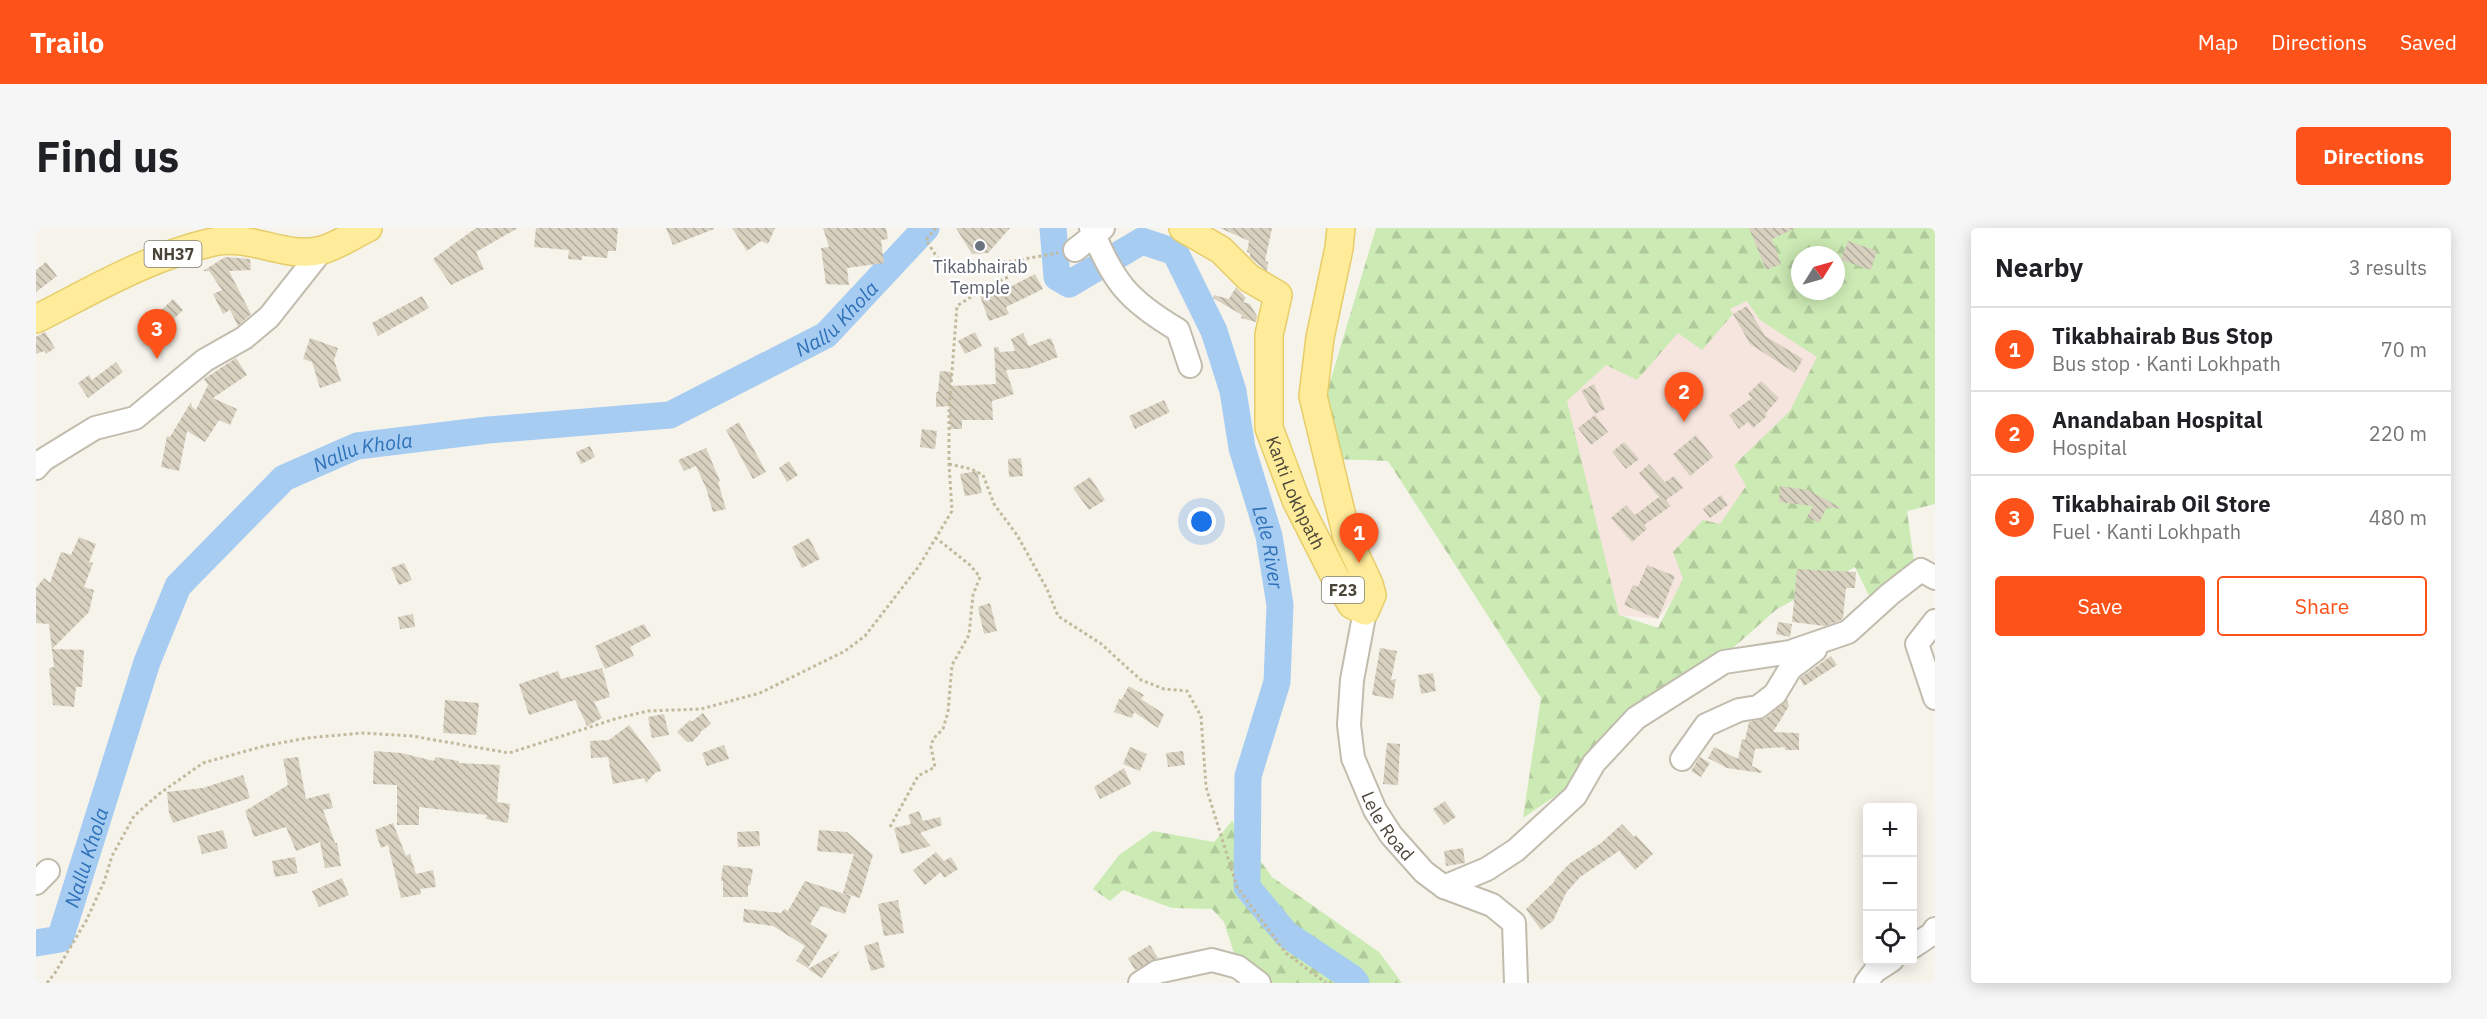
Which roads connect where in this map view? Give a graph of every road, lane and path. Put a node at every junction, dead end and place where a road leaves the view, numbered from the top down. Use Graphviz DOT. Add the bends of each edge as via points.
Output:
graph roads {
  1 [pos="368,228"];
  2 [pos="936,228"];
  3 [pos="1091,228"];
  4 [pos="1103,228"];
  5 [pos="1183,228"];
  6 [pos="1341,228"];
  7 [pos="322,250"];
  8 [pos="1075,250"];
  9 [pos="1013,261"];
  10 [pos="36,319"];
  11 [pos="1190,366"];
  12 [pos="949,464"];
  13 [pos="36,468"];
  14 [pos="936,538"];
  15 [pos="1935,578"];
  16 [pos="1365,611"];
  17 [pos="1935,621"];
  18 [pos="1830,638"];
  19 [pos="1935,698"];
  20 [pos="1682,759"];
  21 [pos="890,826"];
  22 [pos="1444,886"];
  23 [pos="1935,929"];
  24 [pos="1917,944"];
  25 [pos="1884,965"];
  26 [pos="47,983"];
  27 [pos="1140,983"];
  28 [pos="1259,983"];
  29 [pos="1326,983"];
  30 [pos="1516,983"];
  31 [pos="1866,983"];
  1 -- 7 [label="main road, NH37"];
  2 -- 9 [label="path" via="926,240 944,268"];
  3 -- 11 [label="street" via="1112,274 1130,297 1178,330"];
  4 -- 8 [label="street"];
  5 -- 16 [label="main road, Kanti Lokhpath / F23" via="1221,250 1249,278 1278,295 1269,335 1269,428 1296,500 1334,575 1352,605"];
  6 -- 16 [label="main road, Kanti Lokhpath / F23" via="1313,396 1347,537 1372,595"];
  7 -- 10 [label="main road, NH37" via="290,250 241,240 215,241 137,269"];
  7 -- 13 [label="street" via="269,317 243,338 205,360 135,418 95,428"];
  8 -- 9 [label="path"];
  9 -- 12 [label="path" via="1008,277 957,306"];
  12 -- 14 [label="path" via="952,511"];
  12 -- 29 [label="path" via="983,475 994,504 1017,535 1058,616 1100,643 1141,680 1164,689 1187,691 1201,716 1206,787 1237,887 1286,952"];
  14 -- 21 [label="path" via="980,577 973,595 969,635 952,665 948,712 931,747 935,767 918,776"];
  14 -- 26 [label="path" via="865,636 845,651 760,693 701,709 648,711 509,753 412,736 362,733 264,746 203,763 134,816 112,856 86,921"];
  15 -- 18 [label="street" via="1922,570 1848,632"];
  16 -- 22 [label="street, Lele Road" via="1352,680 1349,725 1353,758 1375,810 1391,835 1424,872"];
  17 -- 19 [label="street" via="1917,644"];
  18 -- 20 [label="street" via="1790,669 1775,694 1758,707 1739,710 1706,725"];
  18 -- 22 [label="street" via="1791,652 1724,662 1636,718 1594,764 1575,796 1516,850 1488,868"];
  22 -- 30 [label="street, Lele Road" via="1492,905 1514,924"];
  23 -- 24 [label="street"];
  25 -- 31 [label="street"];
  27 -- 28 [label="street" via="1157,972 1212,960 1238,967"];
}
